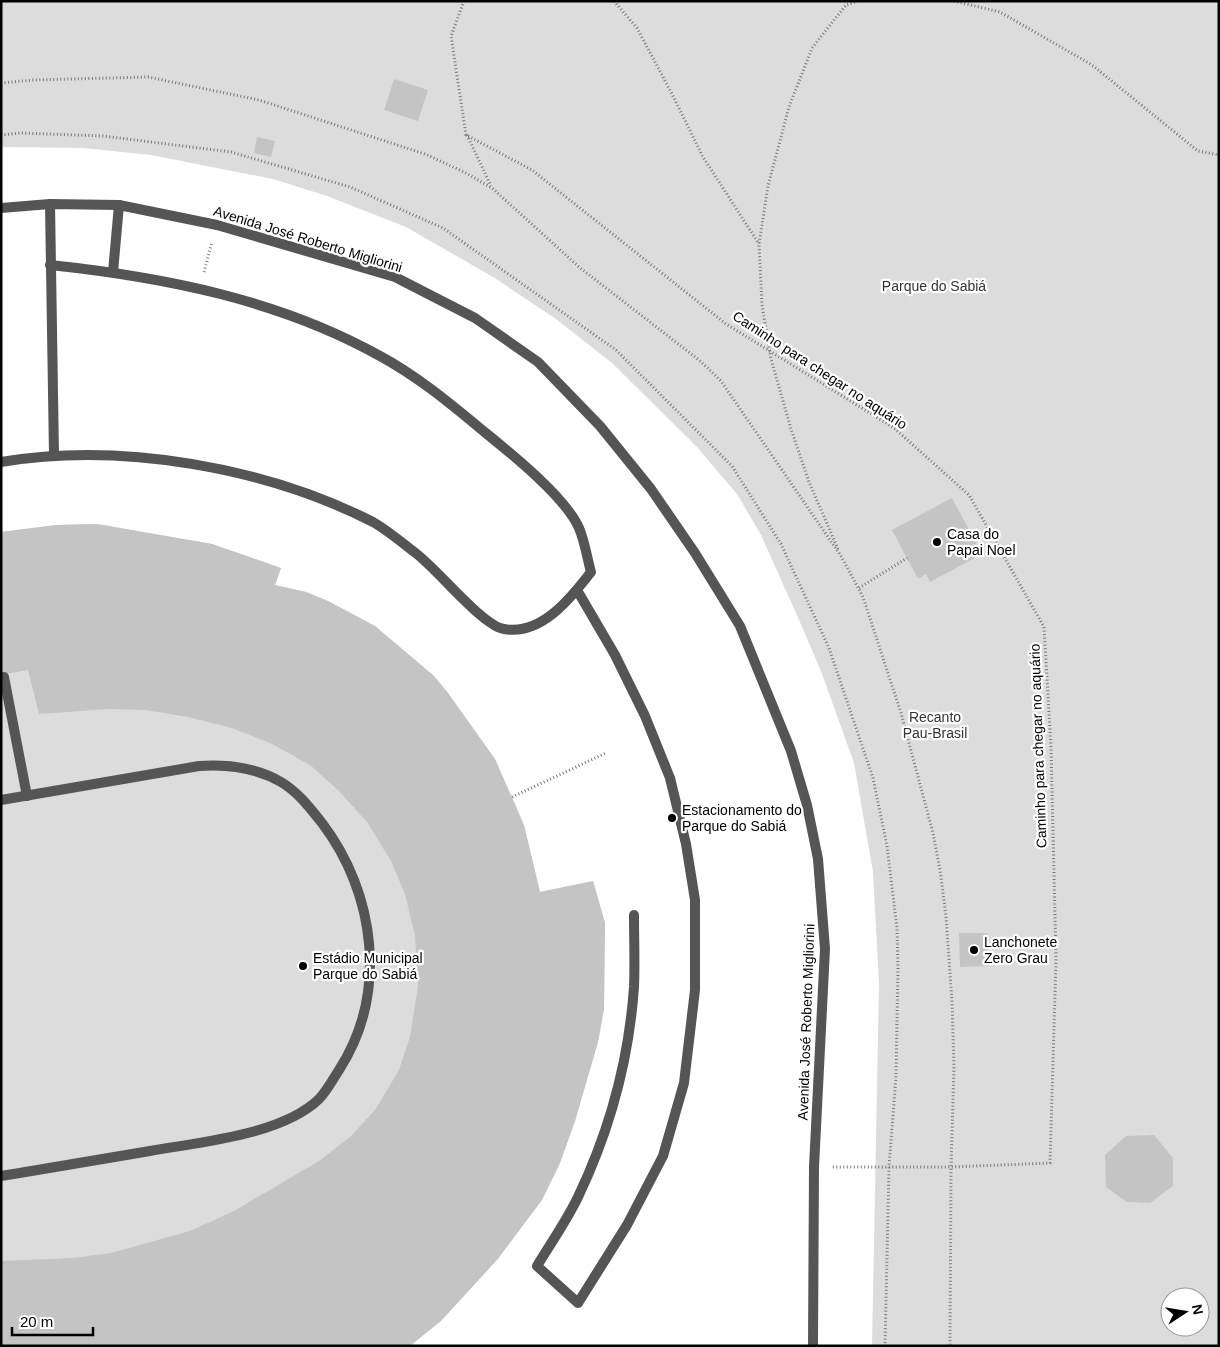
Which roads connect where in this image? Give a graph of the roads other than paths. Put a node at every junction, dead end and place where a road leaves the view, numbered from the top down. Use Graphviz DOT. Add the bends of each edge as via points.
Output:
graph roads {
  1 [pos="50,204"];
  2 [pos="119,205"];
  3 [pos="1,208"];
  4 [pos="50,265"];
  5 [pos="113,272"];
  6 [pos="54,455"];
  7 [pos="1,462"];
  8 [pos="578,590"];
  9 [pos="4,676"];
  10 [pos="27,796"];
  11 [pos="1,800"];
  12 [pos="634,915"];
  13 [pos="1,1176"];
  14 [pos="813,1346"];
  1 -- 2 [label="street, Avenida José Roberto Migliorini"];
  1 -- 3 [label="street, Avenida José Roberto Migliorini"];
  1 -- 4 [label="street"];
  2 -- 5 [label="street"];
  2 -- 14 [label="street, Avenida José Roberto Migliorini" via="217,225 395,277 483,324 538,362 600,426 651,489 740,626 791,750 808,805 818,859 825,949 814,1167"];
  4 -- 5 [label="street"];
  4 -- 6 [label="street"];
  5 -- 8 [label="street" via="243,300 319,326 381,356 442,396 559,498 579,528 591,572"];
  6 -- 7 [label="street"];
  6 -- 8 [label="street" via="153,459 216,468 324,500 374,523 425,560 481,616 502,629 514,630 537,624"];
  8 -- 12 [label="street" via="645,716 670,778 695,900 695,990 684,1083 663,1156 627,1225 578,1303 537,1266 578,1198 611,1111 627,1044 634,987"];
  9 -- 10 [label="street"];
  10 -- 11 [label="street"];
  10 -- 13 [label="street" via="199,766 228,765 267,775 283,783 307,804 332,837 353,874 368,927 371,962 367,1001 347,1058 319,1099 299,1112 272,1126 228,1137"];
}
